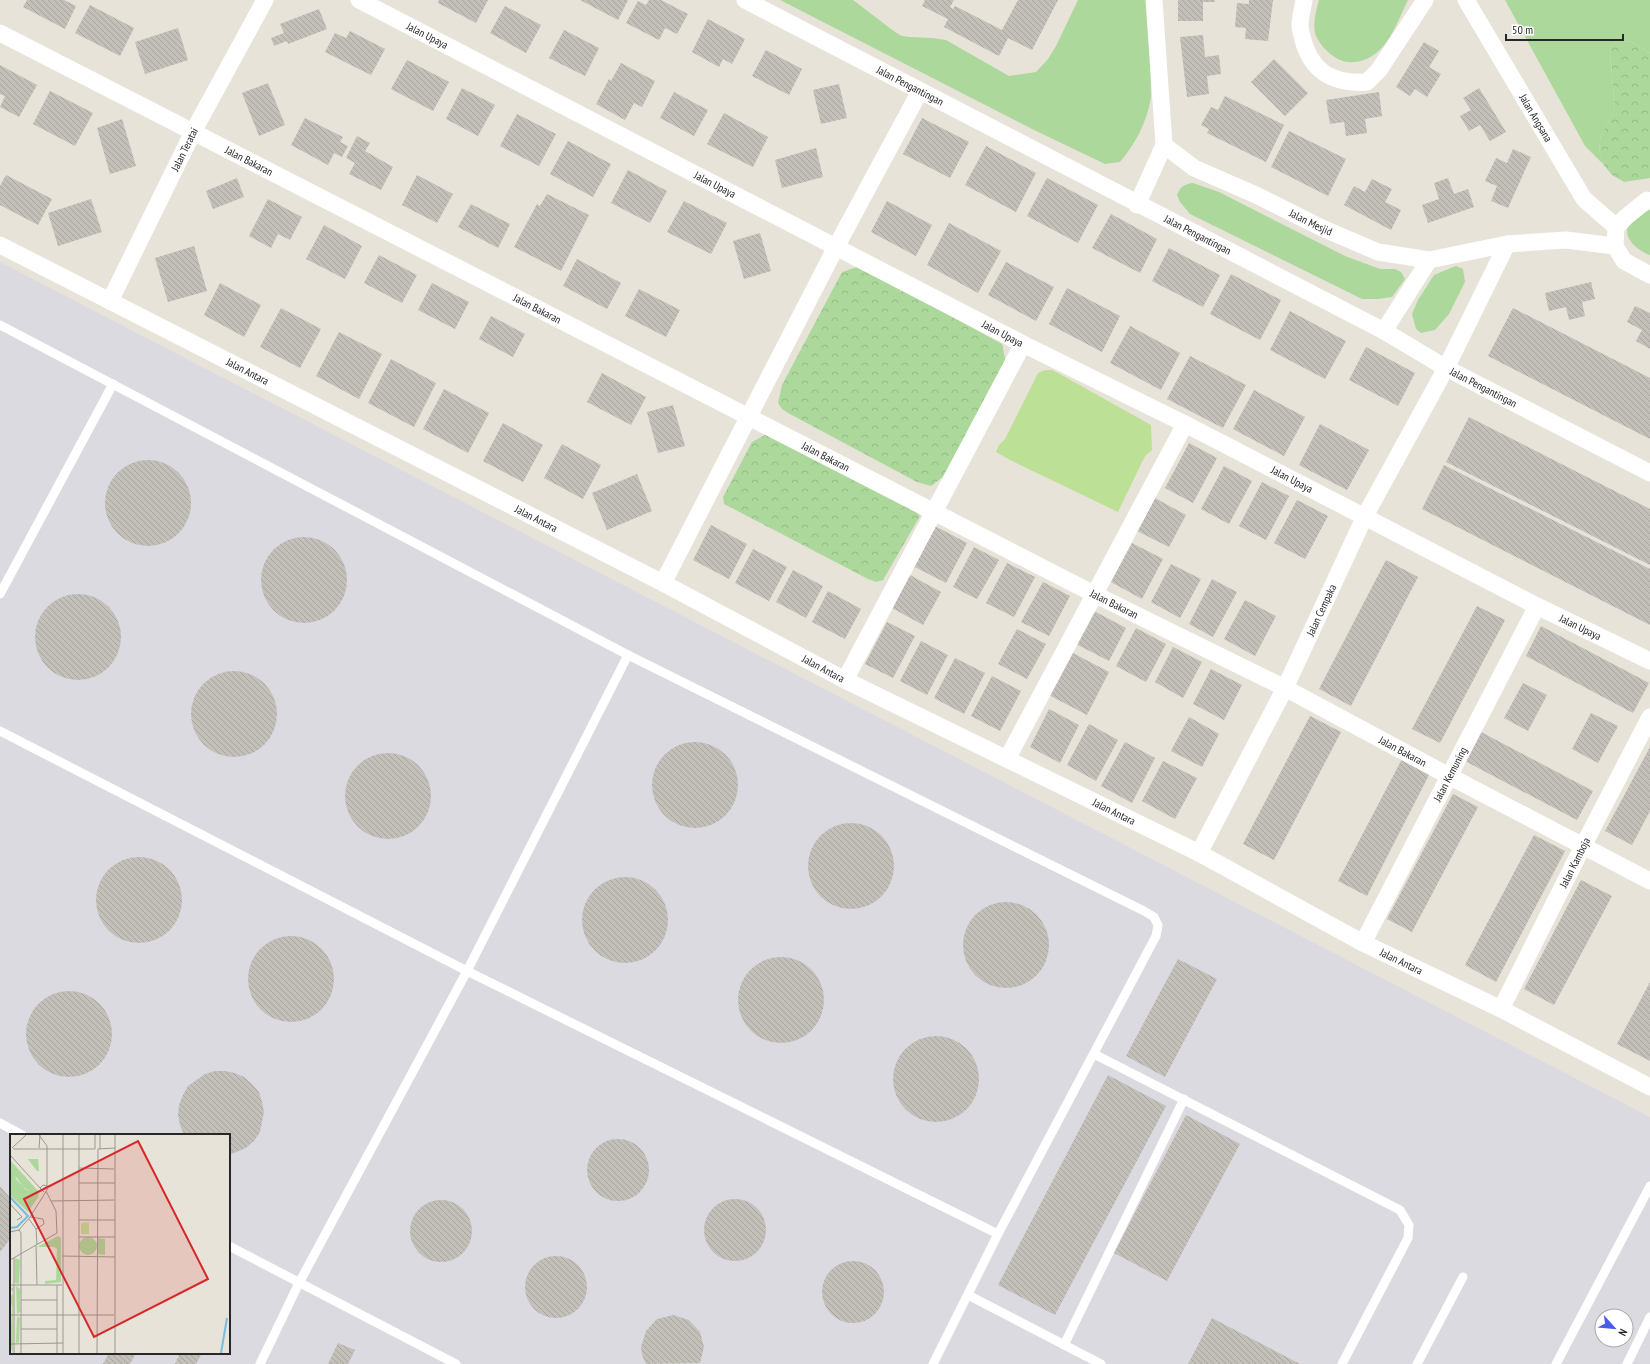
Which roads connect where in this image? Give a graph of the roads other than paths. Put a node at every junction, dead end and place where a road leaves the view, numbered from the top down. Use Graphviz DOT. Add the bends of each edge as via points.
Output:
graph roads {
  1 [pos="265,0"];
  2 [pos="359,0"];
  3 [pos="744,0"];
  4 [pos="1154,0"];
  5 [pos="1304,0"];
  6 [pos="1425,0"];
  7 [pos="1466,0"];
  8 [pos="0,33"];
  9 [pos="920,91"];
  10 [pos="193,132"];
  11 [pos="1164,145"];
  12 [pos="1650,201"];
  13 [pos="1137,205"];
  14 [pos="1616,227"];
  15 [pos="1507,244"];
  16 [pos="0,245"];
  17 [pos="1615,246"];
  18 [pos="836,247"];
  19 [pos="1429,260"];
  20 [pos="1650,275"];
  21 [pos="110,301"];
  22 [pos="0,325"];
  23 [pos="1384,331"];
  24 [pos="1023,344"];
  25 [pos="1446,368"];
  26 [pos="113,384"];
  27 [pos="748,416"];
  28 [pos="1185,424"];
  29 [pos="1650,473"];
  30 [pos="934,511"];
  31 [pos="1364,516"];
  32 [pos="663,583"];
  33 [pos="0,594"];
  34 [pos="1094,594"];
  35 [pos="1537,606"];
  36 [pos="628,655"];
  37 [pos="1650,661"];
  38 [pos="845,680"];
  39 [pos="1285,688"];
  40 [pos="1650,717"];
  41 [pos="0,731"];
  42 [pos="1007,759"];
  43 [pos="1449,776"];
  44 [pos="1583,846"];
  45 [pos="1199,853"];
  46 [pos="1650,881"];
  47 [pos="1363,943"];
  48 [pos="467,971"];
  49 [pos="1500,1009"];
  50 [pos="1094,1054"];
  51 [pos="1650,1087"];
  52 [pos="1184,1099"];
  53 [pos="0,1123"];
  54 [pos="20,1134"];
  55 [pos="1650,1186"];
  56 [pos="998,1234"];
  57 [pos="230,1247"];
  58 [pos="1463,1277"];
  59 [pos="299,1283"];
  60 [pos="968,1296"];
  61 [pos="1650,1317"];
  62 [pos="1064,1345"];
  63 [pos="260,1364"];
  64 [pos="456,1364"];
  65 [pos="933,1364"];
  66 [pos="1101,1364"];
  67 [pos="1342,1364"];
  68 [pos="1417,1364"];
  69 [pos="1556,1364"];
  70 [pos="1627,1364"];
  1 -- 10 [label="street, Jalan Teratai"];
  2 -- 18 [label="street, Jalan Upaya"];
  3 -- 9 [label="street, Jalan Pengantingan"];
  4 -- 11 [label="street"];
  5 -- 6 [label="street" via="1300,26 1306,49 1315,66 1330,78 1350,83 1367,82 1379,70"];
  7 -- 14 [label="street, Jalan Angsana" via="1584,199"];
  8 -- 10 [label="street, Jalan Bakaran"];
  9 -- 13 [label="street, Jalan Pengantingan"];
  9 -- 18 [label="street"];
  10 -- 21 [label="street, Jalan Teratai"];
  10 -- 27 [label="street, Jalan Bakaran"];
  11 -- 13 [label="street"];
  11 -- 19 [label="street, Jalan Mesjid" via="1194,168 1322,228 1378,252"];
  12 -- 14 [label="street" via="1647,200"];
  13 -- 23 [label="street, Jalan Pengantingan"];
  14 -- 17 [label="street"];
  15 -- 17 [label="street, Jalan Mesjid" via="1566,240"];
  15 -- 19 [label="street, Jalan Mesjid"];
  15 -- 25 [label="street, Jalan Cempaka"];
  16 -- 21 [label="street, Jalan Antara"];
  17 -- 20 [label="street" via="1624,261"];
  18 -- 24 [label="street, Jalan Upaya"];
  18 -- 27 [label="street"];
  19 -- 23 [label="street"];
  21 -- 32 [label="street, Jalan Antara"];
  22 -- 26 [label="lane"];
  23 -- 25 [label="street, Jalan Pengantingan"];
  24 -- 28 [label="street, Jalan Upaya"];
  24 -- 30 [label="street"];
  25 -- 29 [label="street, Jalan Pengantingan"];
  25 -- 31 [label="street, Jalan Cempaka"];
  26 -- 33 [label="lane"];
  26 -- 36 [label="lane"];
  27 -- 30 [label="street, Jalan Bakaran"];
  27 -- 32 [label="street"];
  28 -- 31 [label="street, Jalan Upaya"];
  28 -- 34 [label="street"];
  30 -- 34 [label="street, Jalan Bakaran"];
  30 -- 38 [label="street"];
  31 -- 35 [label="street, Jalan Upaya"];
  31 -- 39 [label="street, Jalan Cempaka"];
  32 -- 38 [label="street, Jalan Antara"];
  34 -- 39 [label="street, Jalan Bakaran"];
  34 -- 42 [label="street"];
  35 -- 37 [label="street, Jalan Upaya"];
  35 -- 43 [label="street, Jalan Kemuning"];
  36 -- 48 [label="lane"];
  36 -- 50 [label="lane" via="1154,917 1158,925 1156,936"];
  38 -- 42 [label="street, Jalan Antara"];
  39 -- 43 [label="street, Jalan Bakaran"];
  39 -- 45 [label="street, Jalan Cempaka"];
  40 -- 44 [label="street, Jalan Kamboja"];
  41 -- 48 [label="lane"];
  42 -- 45 [label="street, Jalan Antara"];
  43 -- 44 [label="street, Jalan Bakaran"];
  43 -- 47 [label="street, Jalan Kemuning"];
  44 -- 46 [label="street, Jalan Bakaran"];
  44 -- 49 [label="street, Jalan Kamboja"];
  45 -- 47 [label="street, Jalan Antara"];
  47 -- 49 [label="street, Jalan Antara"];
  48 -- 56 [label="lane"];
  48 -- 59 [label="lane"];
  49 -- 51 [label="street, Jalan Antara"];
  50 -- 52 [label="lane"];
  50 -- 56 [label="lane"];
  52 -- 62 [label="lane"];
  52 -- 67 [label="lane" via="1400,1210 1410,1225 1408,1238"];
  53 -- 54 [label="lane"];
  55 -- 69 [label="lane"];
  56 -- 60 [label="lane"];
  57 -- 59 [label="lane"];
  58 -- 68 [label="lane"];
  59 -- 63 [label="lane"];
  59 -- 64 [label="lane"];
  60 -- 62 [label="lane"];
  60 -- 65 [label="lane"];
  61 -- 70 [label="lane"];
  62 -- 66 [label="lane"];
}
